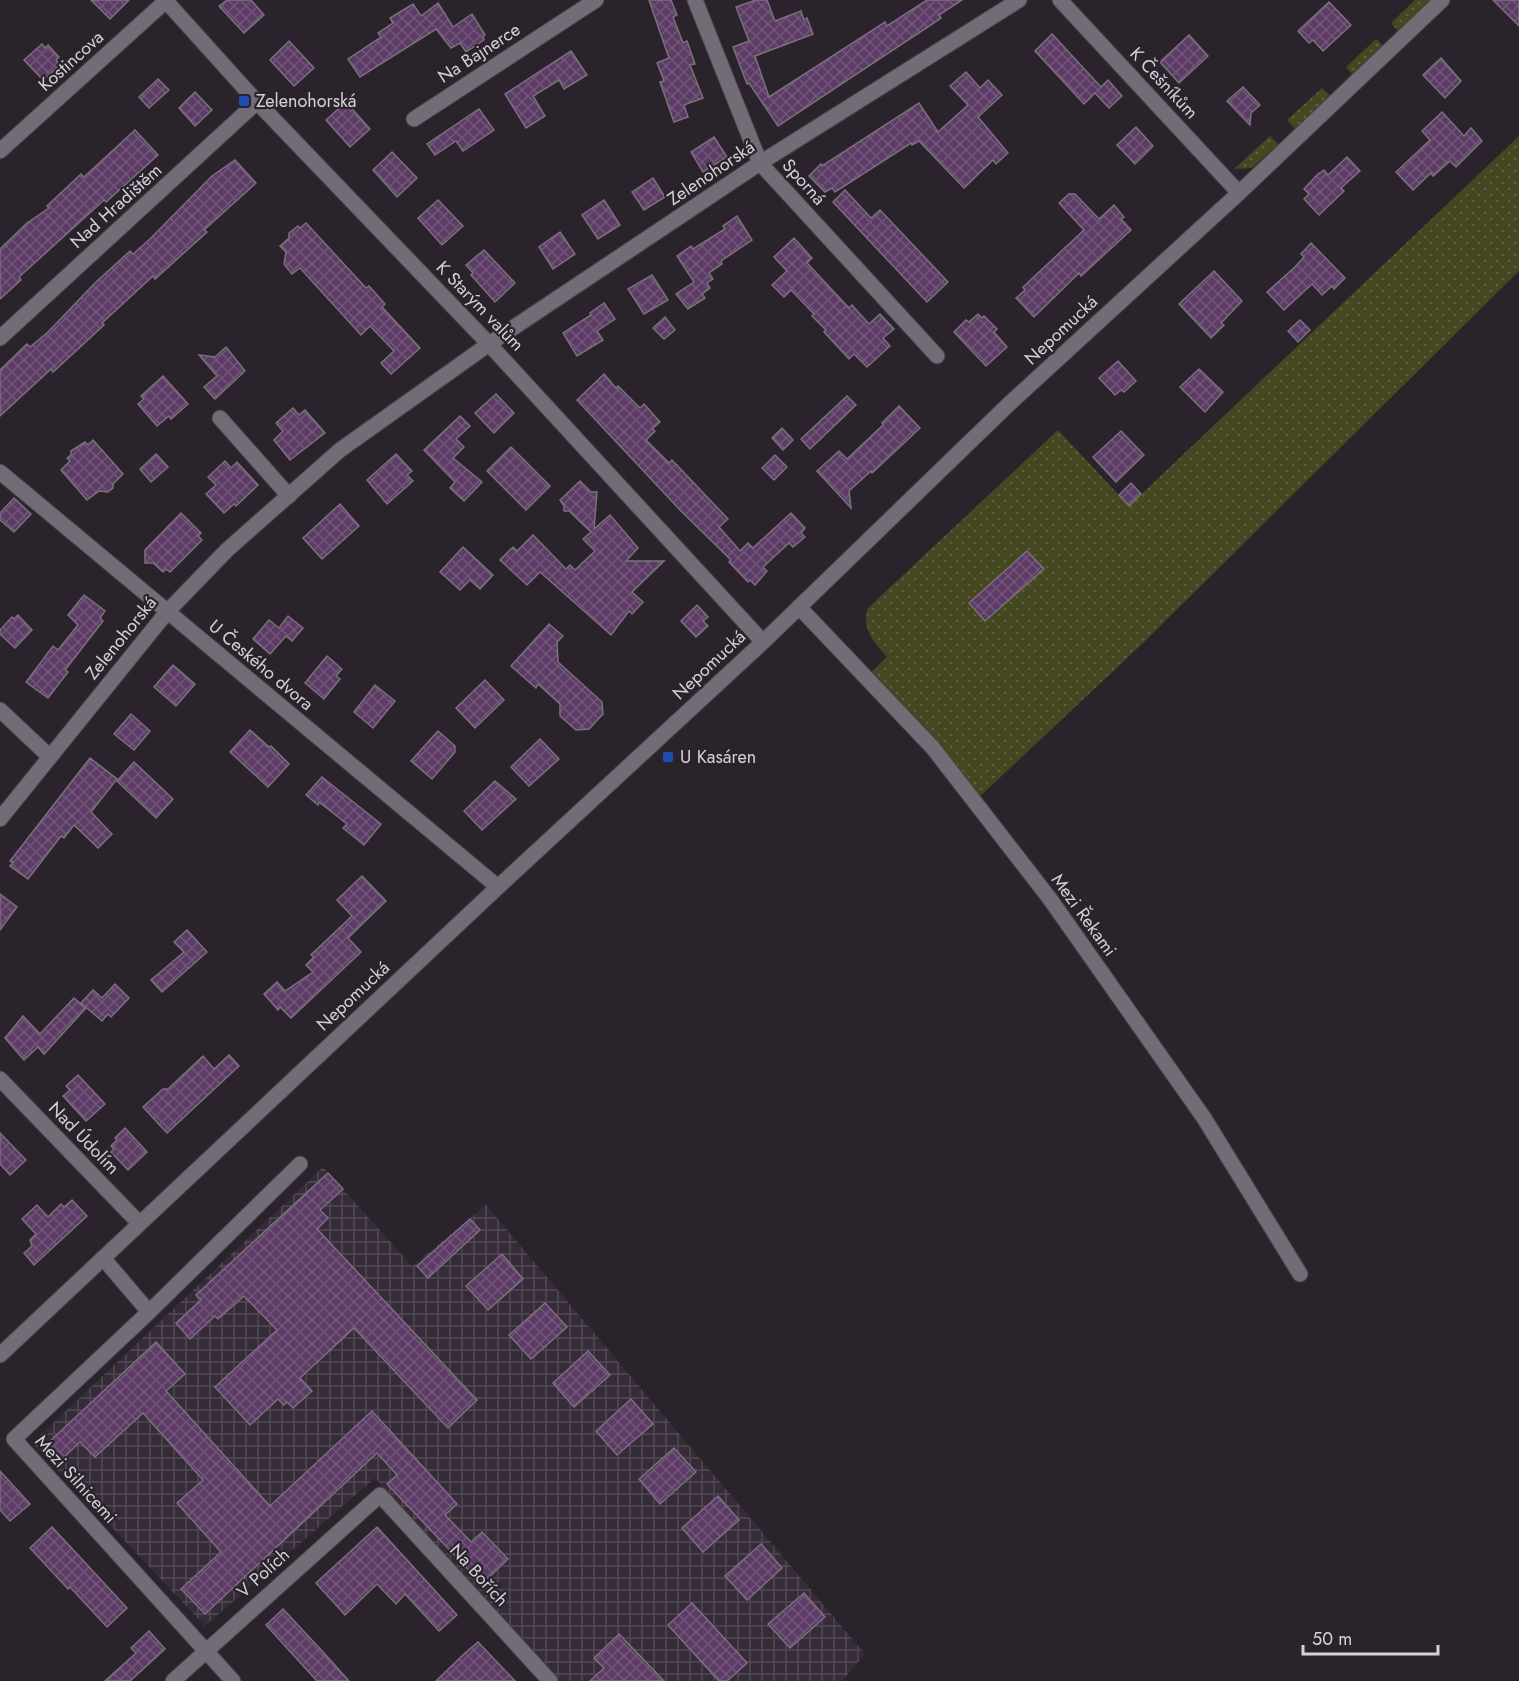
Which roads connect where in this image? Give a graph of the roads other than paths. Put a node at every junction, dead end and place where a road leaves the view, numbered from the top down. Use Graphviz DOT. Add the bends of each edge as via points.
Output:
graph roads {
  1 [pos="166,0"];
  2 [pos="596,0"];
  3 [pos="695,0"];
  4 [pos="1019,0"];
  5 [pos="1060,0"];
  6 [pos="1442,0"];
  7 [pos="257,102"];
  8 [pos="414,119"];
  9 [pos="0,151"];
  10 [pos="760,163"];
  11 [pos="1239,193"];
  12 [pos="0,338"];
  13 [pos="489,344"];
  14 [pos="937,356"];
  15 [pos="220,418"];
  16 [pos="0,472"];
  17 [pos="289,496"];
  18 [pos="799,607"];
  19 [pos="167,612"];
  20 [pos="763,642"];
  21 [pos="0,710"];
  22 [pos="50,757"];
  23 [pos="0,819"];
  24 [pos="498,886"];
  25 [pos="0,1079"];
  26 [pos="300,1164"];
  27 [pos="139,1223"];
  28 [pos="103,1258"];
  29 [pos="1300,1274"];
  30 [pos="149,1312"];
  31 [pos="0,1355"];
  32 [pos="380,1495"];
  33 [pos="205,1650"];
  34 [pos="173,1681"];
  35 [pos="233,1681"];
  36 [pos="550,1681"];
  1 -- 7 [label="street, K Starým valům"];
  1 -- 9 [label="street, Kostincova"];
  2 -- 8 [label="street, Na Bajnerce"];
  3 -- 10 [label="street, Sporná"];
  4 -- 10 [label="street, Zelenohorská"];
  5 -- 11 [label="street, K Češníkům"];
  6 -- 11 [label="street, Nepomucká"];
  7 -- 12 [label="street, Nad Hradištěm"];
  7 -- 13 [label="street, K Starým valům"];
  10 -- 13 [label="street, Zelenohorská"];
  10 -- 14 [label="street, Sporná"];
  11 -- 18 [label="street, Nepomucká" via="1009,404"];
  13 -- 17 [label="street, Zelenohorská" via="340,450"];
  13 -- 20 [label="street, K Starým valům"];
  15 -- 17 [label="street"];
  16 -- 19 [label="street, U Českého dvora"];
  17 -- 19 [label="street, Zelenohorská" via="227,550"];
  18 -- 20 [label="street, Nepomucká"];
  18 -- 29 [label="street, Mezi Řekami" via="933,748 1050,899 1204,1118"];
  19 -- 22 [label="street, Zelenohorská"];
  19 -- 24 [label="street, U Českého dvora"];
  20 -- 24 [label="street, Nepomucká"];
  21 -- 22 [label="street"];
  22 -- 23 [label="street, Zelenohorská"];
  24 -- 27 [label="street, Nepomucká"];
  25 -- 27 [label="street, Nad Údolím"];
  26 -- 30 [label="street"];
  27 -- 28 [label="street, Nepomucká"];
  28 -- 30 [label="street"];
  28 -- 31 [label="street, Nepomucká"];
  30 -- 33 [label="street, Mezi Silnicemi" via="14,1439"];
  32 -- 33 [label="street, V Polích"];
  32 -- 36 [label="street, Na Bořích"];
  33 -- 34 [label="street, V Polích"];
  33 -- 35 [label="street, Mezi Silnicemi"];
}
